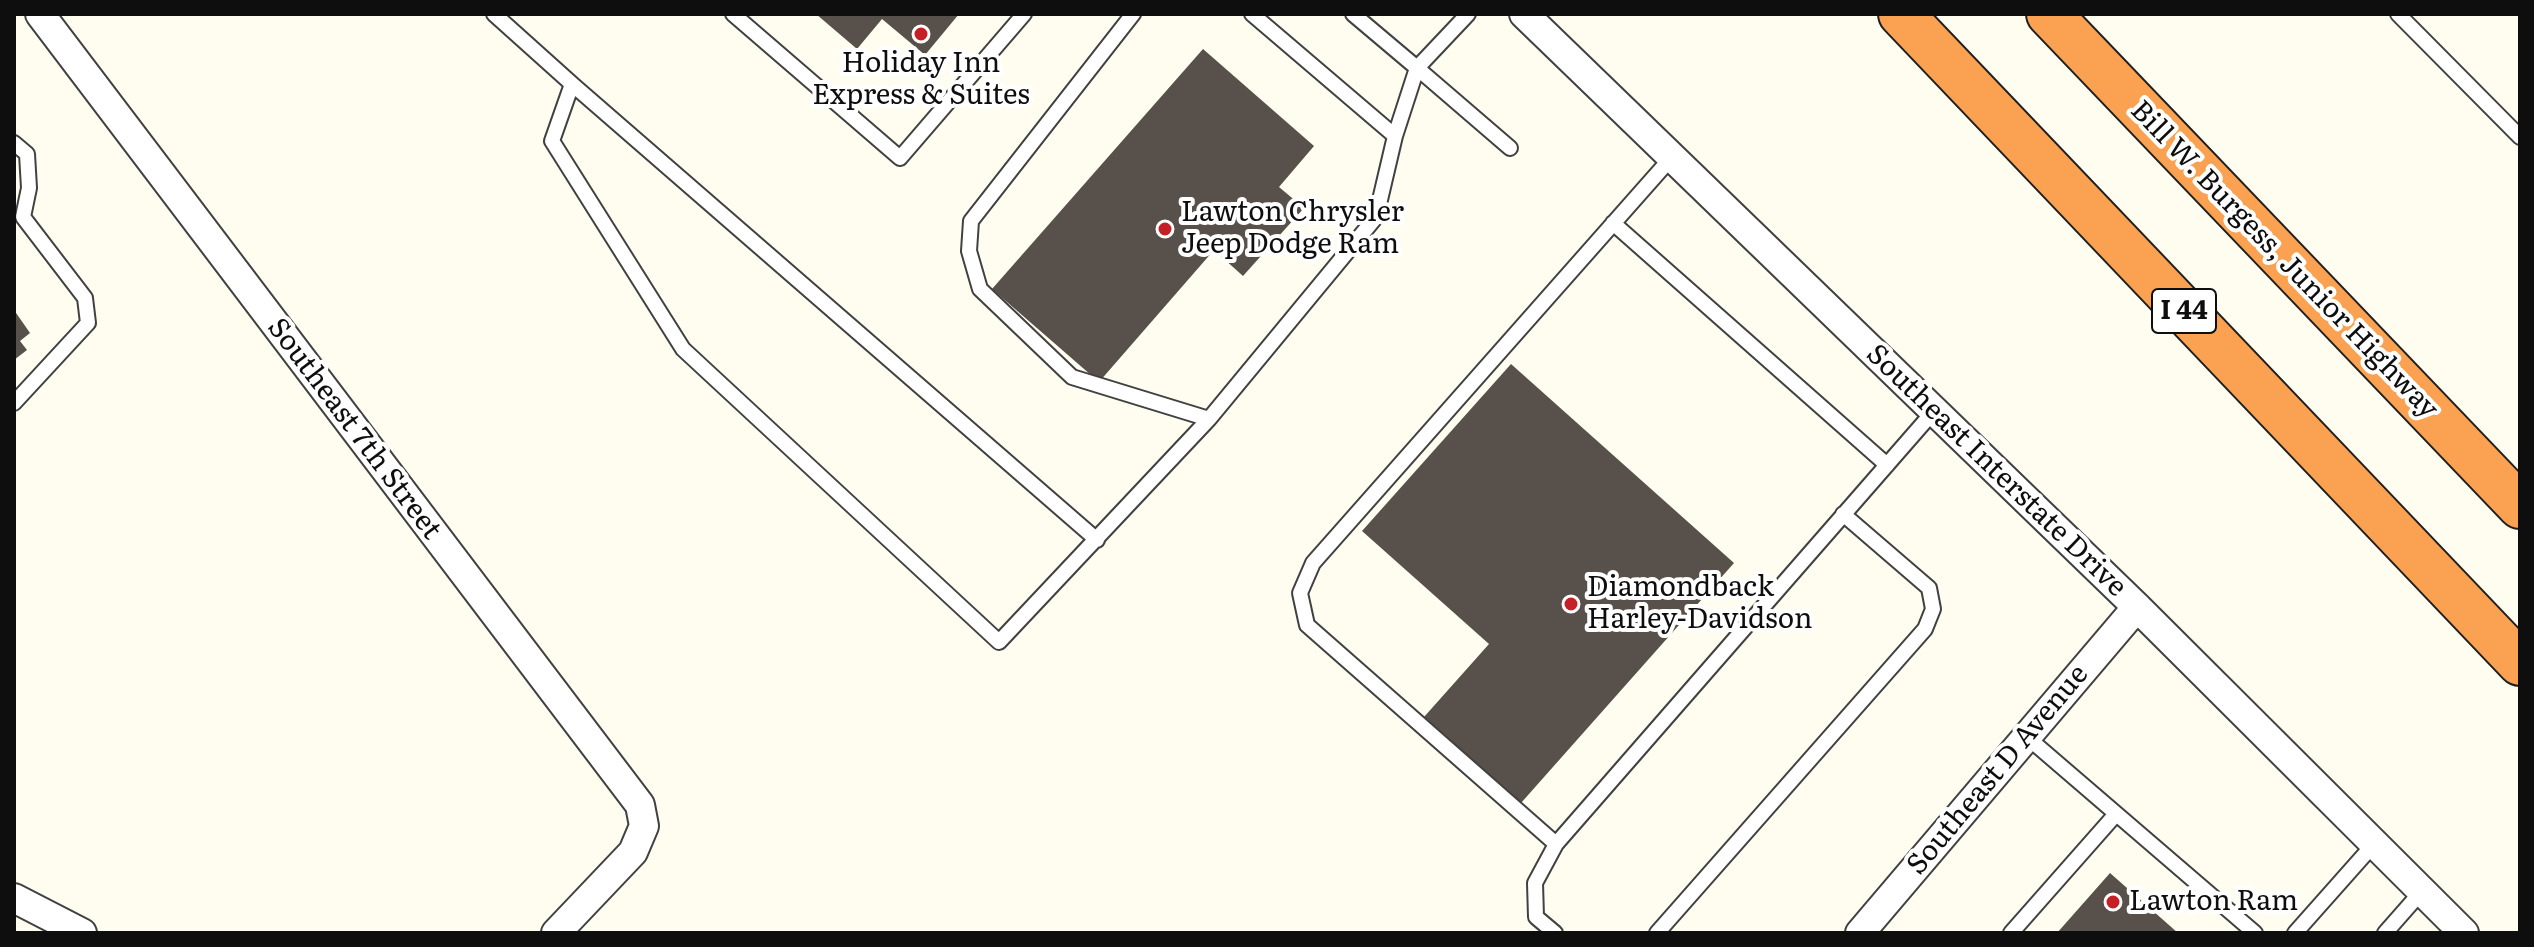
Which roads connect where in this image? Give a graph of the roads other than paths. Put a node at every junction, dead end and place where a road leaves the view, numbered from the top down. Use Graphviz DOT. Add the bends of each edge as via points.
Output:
graph roads {
  1 [pos="40,14"];
  2 [pos="494,14"];
  3 [pos="733,14"];
  4 [pos="1024,14"];
  5 [pos="1133,14"];
  6 [pos="1252,14"];
  7 [pos="1353,14"];
  8 [pos="1468,14"];
  9 [pos="1524,14"];
  10 [pos="1901,14"];
  11 [pos="2049,14"];
  12 [pos="2398,14"];
  13 [pos="1417,68"];
  14 [pos="572,84"];
  15 [pos="1395,136"];
  16 [pos="2520,137"];
  17 [pos="14,143"];
  18 [pos="1510,148"];
  19 [pos="1672,157"];
  20 [pos="1613,223"];
  21 [pos="14,403"];
  22 [pos="1934,411"];
  23 [pos="1209,419"];
  24 [pos="1887,465"];
  25 [pos="2520,506"];
  26 [pos="1843,514"];
  27 [pos="1097,540"];
  28 [pos="2137,607"];
  29 [pos="2520,663"];
  30 [pos="2027,737"];
  31 [pos="2116,814"];
  32 [pos="1556,844"];
  33 [pos="2374,844"];
  34 [pos="2422,891"];
  35 [pos="14,898"];
  36 [pos="82,933"];
  37 [pos="556,933"];
  38 [pos="1555,933"];
  39 [pos="1657,933"];
  40 [pos="1860,933"];
  41 [pos="2011,933"];
  42 [pos="2255,933"];
  43 [pos="2295,933"];
  44 [pos="2385,933"];
  45 [pos="2464,933"];
  1 -- 37 [label="street, Southeast 7th Street" via="640,805 644,826 633,852"];
  2 -- 14 [label="lane"];
  3 -- 4 [label="lane" via="900,158"];
  5 -- 23 [label="lane" via="971,221 969,251 980,289 1072,377"];
  6 -- 15 [label="lane"];
  7 -- 13 [label="lane"];
  8 -- 13 [label="lane"];
  9 -- 19 [label="street, Southeast Interstate Drive"];
  10 -- 29 [label="highway, I 44"];
  11 -- 25 [label="highway, Bill W. Burgess, Junior Highway"];
  12 -- 16 [label="lane"];
  13 -- 15 [label="lane"];
  13 -- 18 [label="lane"];
  14 -- 27 [label="lane"];
  14 -- 27 [label="lane" via="552,141 683,349 999,642"];
  15 -- 23 [label="lane" via="1376,217"];
  17 -- 21 [label="lane" via="27,154 29,188 23,217 85,298 88,323"];
  19 -- 20 [label="lane"];
  19 -- 22 [label="street, Southeast Interstate Drive"];
  20 -- 24 [label="lane"];
  20 -- 32 [label="lane" via="1313,563 1300,593 1307,625"];
  22 -- 24 [label="lane"];
  22 -- 28 [label="street, Southeast Interstate Drive"];
  23 -- 27 [label="lane"];
  24 -- 26 [label="lane"];
  26 -- 32 [label="lane"];
  26 -- 39 [label="lane" via="1929,588 1933,609 1925,629"];
  28 -- 30 [label="street, Southeast D Avenue"];
  28 -- 33 [label="street, Southeast Interstate Drive"];
  30 -- 31 [label="lane"];
  30 -- 40 [label="street, Southeast D Avenue"];
  31 -- 41 [label="lane"];
  31 -- 42 [label="lane"];
  32 -- 38 [label="lane" via="1535,883 1536,917"];
  33 -- 34 [label="street, Southeast Interstate Drive"];
  33 -- 43 [label="lane"];
  34 -- 44 [label="lane"];
  34 -- 45 [label="street, Southeast Interstate Drive"];
  35 -- 36 [label="street"];
}
